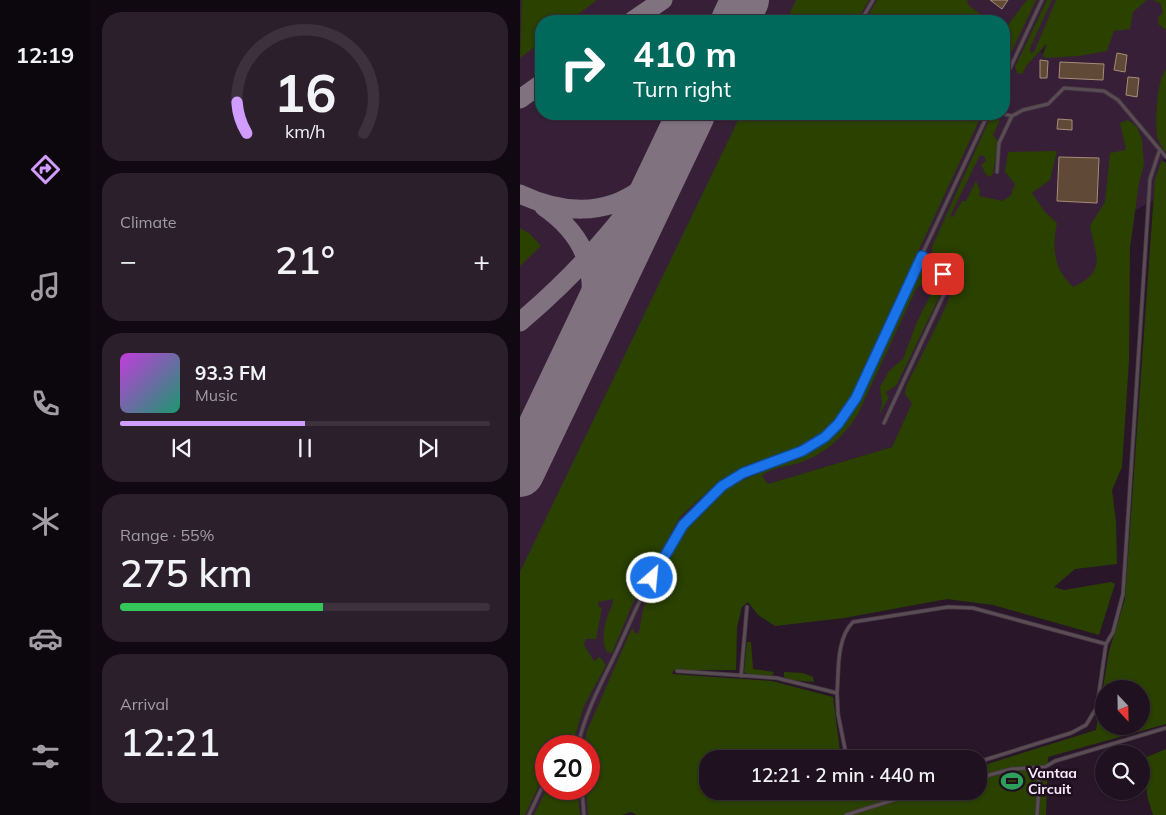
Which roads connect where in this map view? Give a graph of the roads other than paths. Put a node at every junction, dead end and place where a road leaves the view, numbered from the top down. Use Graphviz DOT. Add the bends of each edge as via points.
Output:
graph roads {
  1 [pos="873,0"];
  2 [pos="1042,0"];
  3 [pos="864,15"];
  4 [pos="1010,68"];
  5 [pos="1012,116"];
  6 [pos="985,120"];
  7 [pos="1159,152"];
  8 [pos="1166,157"];
  9 [pos="997,172"];
  10 [pos="922,256"];
  11 [pos="884,423"];
  12 [pos="747,607"];
  13 [pos="1106,644"];
  14 [pos="677,672"];
  15 [pos="741,676"];
  16 [pos="837,693"];
  17 [pos="1166,728"];
  18 [pos="582,735"];
  19 [pos="845,750"];
  20 [pos="987,759"];
  21 [pos="1045,767"];
  22 [pos="987,776"];
  23 [pos="536,800"];
  24 [pos="583,800"];
  25 [pos="894,800"];
  26 [pos="529,815"];
  27 [pos="584,815"];
  28 [pos="846,815"];
  29 [pos="1037,815"];
  1 -- 3 [label="lane"];
  2 -- 4 [label="lane"];
  5 -- 7 [label="lane" via="1048,104 1064,88 1104,91 1132,115"];
  5 -- 9 [label="lane" via="999,143"];
  6 -- 10 [label="lane"];
  7 -- 8 [label="lane"];
  7 -- 13 [label="lane" via="1150,179 1123,594 1113,632"];
  10 -- 11 [label="lane" via="943,274 946,290"];
  10 -- 18 [label="lane" via="856,398 838,424 825,437 802,451 730,480 683,525 635,613"];
  12 -- 15 [label="lane"];
  13 -- 16 [label="lane" via="972,608 948,607 853,622 845,630 840,649"];
  13 -- 20 [label="lane" via="1097,707 1086,725 1071,733"];
  14 -- 15 [label="lane"];
  15 -- 16 [label="lane" via="777,678"];
  16 -- 19 [label="lane"];
  17 -- 21 [label="lane" via="1055,761"];
  21 -- 22 [label="lane" via="1012,769"];
  21 -- 29 [label="lane" via="1038,782"];
  23 -- 26 [label="lane"];
  24 -- 27 [label="lane"];
  25 -- 28 [label="lane"];
}
